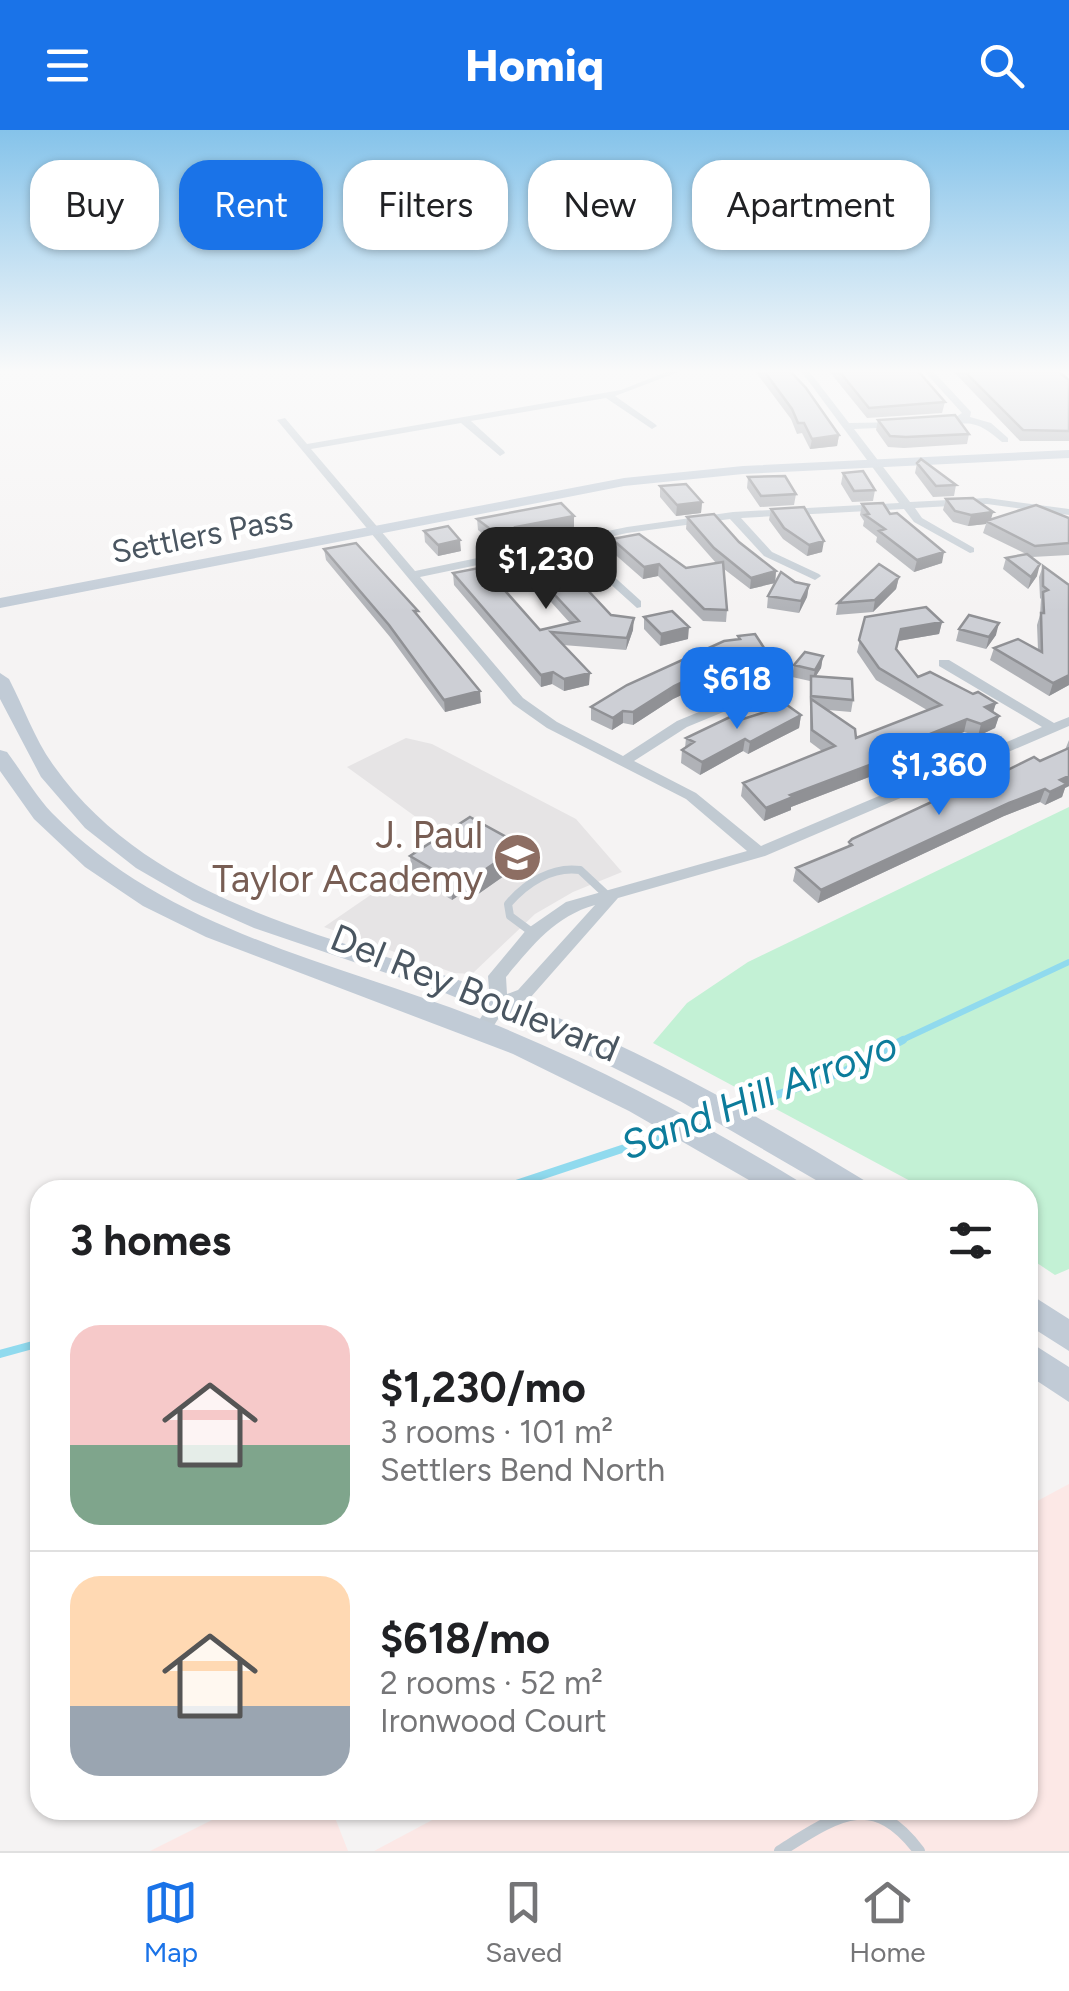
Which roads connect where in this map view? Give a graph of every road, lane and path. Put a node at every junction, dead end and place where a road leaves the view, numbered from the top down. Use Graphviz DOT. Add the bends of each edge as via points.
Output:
graph roads {
  1 [pos="308,451"];
  2 [pos="497,451"];
  3 [pos="866,451"];
  4 [pos="500,454"];
  5 [pos="1069,454"];
  6 [pos="875,463"];
  7 [pos="906,505"];
  8 [pos="1069,512"];
  9 [pos="734,515"];
  10 [pos="373,530"];
  11 [pos="570,542"];
  12 [pos="970,550"];
  13 [pos="412,575"];
  14 [pos="815,576"];
  15 [pos="0,603"];
  16 [pos="637,604"];
  17 [pos="944,664"];
  18 [pos="0,679"];
  19 [pos="757,694"];
  20 [pos="1069,721"];
  21 [pos="1053,728"];
  22 [pos="0,756"];
  23 [pos="624,760"];
  24 [pos="759,854"];
  25 [pos="610,898"];
  26 [pos="533,933"];
  27 [pos="499,1004"];
  28 [pos="482,1030"];
  29 [pos="773,1180"];
  30 [pos="841,1180"];
  31 [pos="1038,1314"];
  32 [pos="1069,1337"];
  33 [pos="1038,1364"];
  34 [pos="1069,1387"];
  35 [pos="833,1820"];
  36 [pos="890,1820"];
  37 [pos="780,1851"];
  38 [pos="919,1851"];
  1 -- 10 [label="street"];
  2 -- 4 [label="street"];
  3 -- 6 [label="street"];
  5 -- 6 [label="main road, Settlers Pass"];
  6 -- 7 [label="street"];
  6 -- 10 [label="main road, Settlers Pass" via="658,478"];
  7 -- 8 [label="street" via="1001,502"];
  7 -- 9 [label="street"];
  7 -- 12 [label="street" via="927,529"];
  9 -- 11 [label="street"];
  9 -- 14 [label="street" via="768,554"];
  10 -- 13 [label="street"];
  10 -- 15 [label="main road, Settlers Pass"];
  11 -- 13 [label="street"];
  11 -- 16 [label="street"];
  13 -- 23 [label="street" via="518,701"];
  17 -- 21 [label="street"];
  18 -- 27 [label="main road, Del Rey Boulevard" via="59,787 140,859 262,922"];
  19 -- 23 [label="street" via="682,724"];
  20 -- 21 [label="street"];
  21 -- 24 [label="street"];
  22 -- 28 [label="main road, Del Rey Boulevard" via="57,831 153,902 231,940"];
  23 -- 24 [label="street" via="690,796"];
  24 -- 25 [label="street"];
  25 -- 26 [label="street" via="572,906"];
  25 -- 26 [label="lane" via="580,870 550,874 508,904 510,916"];
  25 -- 27 [label="street" via="524,994"];
  26 -- 27 [label="street" via="496,976"];
  27 -- 28 [label="street"];
  27 -- 30 [label="main road, Del Rey Boulevard" via="645,1070"];
  28 -- 29 [label="main road, Del Rey Boulevard" via="650,1109"];
  31 -- 32 [label="main road"];
  33 -- 34 [label="main road"];
  35 -- 37 [label="lane"];
  36 -- 38 [label="lane"];
}
